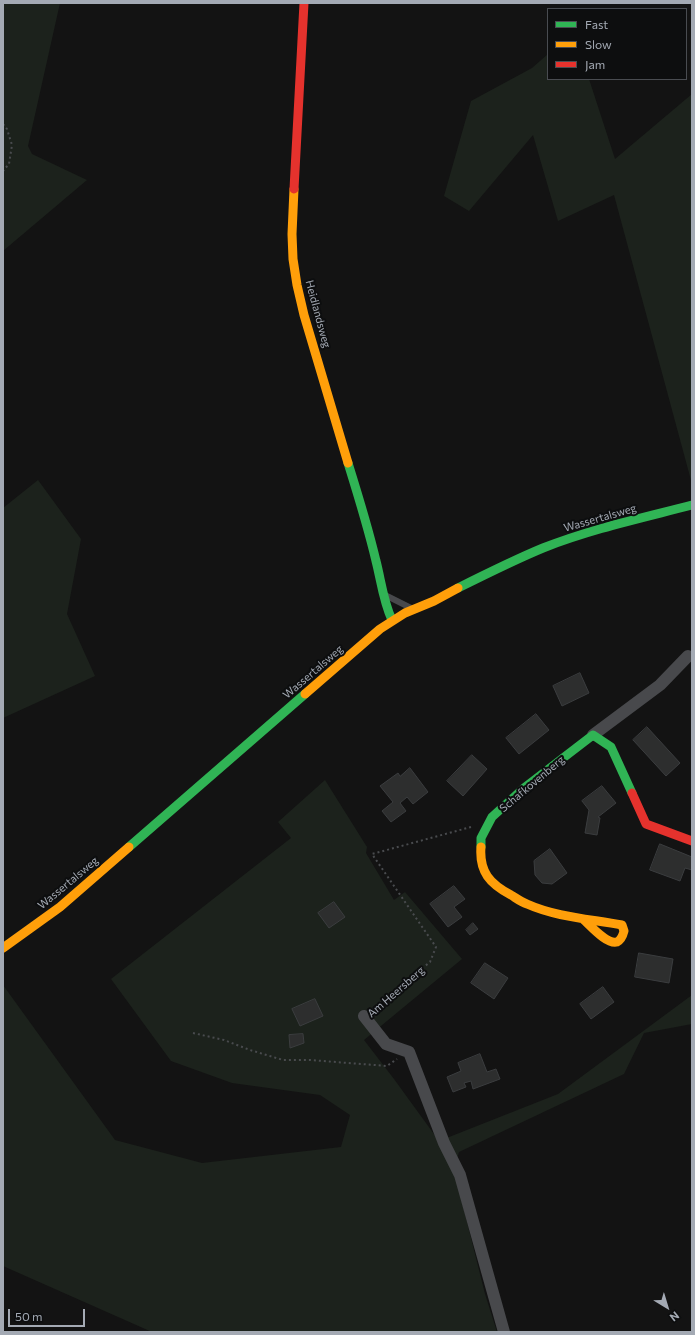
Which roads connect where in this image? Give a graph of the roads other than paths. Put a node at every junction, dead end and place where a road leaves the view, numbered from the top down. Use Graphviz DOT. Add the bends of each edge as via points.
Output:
graph roads {
  1 [pos="304,3"];
  2 [pos="692,506"];
  3 [pos="384,595"];
  4 [pos="414,609"];
  5 [pos="392,620"];
  6 [pos="688,656"];
  7 [pos="593,735"];
  8 [pos="692,841"];
  9 [pos="583,920"];
  10 [pos="3,948"];
  11 [pos="364,1016"];
  12 [pos="504,1332"];
  1 -- 3 [label="street, Heidlandsweg" via="292,234 293,259 304,315 361,505"];
  2 -- 4 [label="street, Wassertalsweg" via="596,530 544,548"];
  3 -- 4 [label="lane"];
  3 -- 5 [label="street, Heidlandsweg"];
  4 -- 5 [label="street, Wassertalsweg"];
  5 -- 10 [label="street, Wassertalsweg" via="60,907"];
  6 -- 7 [label="street, Schafkovenberg" via="660,685"];
  7 -- 8 [label="street" via="611,747 646,824"];
  7 -- 9 [label="street, Schafkovenberg" via="524,788 492,817 481,838 480,857 485,873 496,887 526,904"];
  11 -- 12 [label="street, Am Heersberg" via="386,1044 409,1052 444,1143 460,1175"];
}
